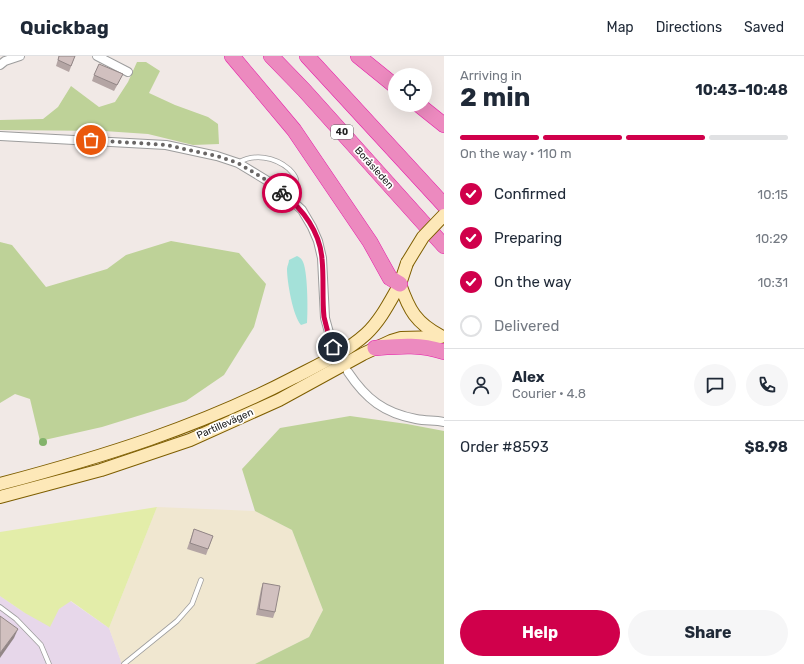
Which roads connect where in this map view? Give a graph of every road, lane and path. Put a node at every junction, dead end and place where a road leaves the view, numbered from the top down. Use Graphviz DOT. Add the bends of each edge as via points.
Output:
graph roads {
  1 [pos="20,56"];
  2 [pos="97,56"];
  3 [pos="232,56"];
  4 [pos="271,56"];
  5 [pos="307,56"];
  6 [pos="358,56"];
  7 [pos="0,65"];
  8 [pos="128,72"];
  9 [pos="388,80"];
  10 [pos="428,112"];
  11 [pos="444,125"];
  12 [pos="0,136"];
  13 [pos="238,163"];
  14 [pos="287,196"];
  15 [pos="444,205"];
  16 [pos="444,215"];
  17 [pos="444,246"];
  18 [pos="400,284"];
  19 [pos="443,337"];
  20 [pos="333,347"];
  21 [pos="375,348"];
  22 [pos="444,352"];
  23 [pos="348,372"];
  24 [pos="444,422"];
  25 [pos="0,484"];
  26 [pos="0,497"];
  27 [pos="201,580"];
  28 [pos="0,607"];
  29 [pos="49,664"];
  30 [pos="124,664"];
  1 -- 7 [label="street"];
  2 -- 8 [label="street"];
  3 -- 18 [label="highway" via="294,130 370,242 390,278"];
  4 -- 17 [label="highway, Boråsleden / 40"];
  5 -- 15 [label="highway, 40"];
  6 -- 9 [label="highway"];
  10 -- 11 [label="highway"];
  12 -- 13 [label="street" via="166,145"];
  13 -- 14 [label="street"];
  13 -- 14 [label="lane" via="245,159 264,157 282,162 296,178 294,187"];
  14 -- 20 [label="street" via="302,210 318,241 322,258 325,318"];
  16 -- 18 [label="street, Partillevägen, bridge" via="423,237 407,263"];
  18 -- 19 [label="street" via="410,310 417,320"];
  18 -- 25 [label="street, Partillevägen" via="381,316 366,333 340,353 273,388 184,428 98,457"];
  19 -- 21 [label="street, Partillevägen" via="401,338"];
  21 -- 22 [label="highway" via="413,345"];
  21 -- 26 [label="street, Partillevägen" via="279,400 190,440 100,470"];
  23 -- 24 [label="street" via="361,390 379,406 397,415"];
  27 -- 30 [label="lane" via="192,604 177,620"];
  28 -- 29 [label="lane" via="16,619 41,645"];
}
